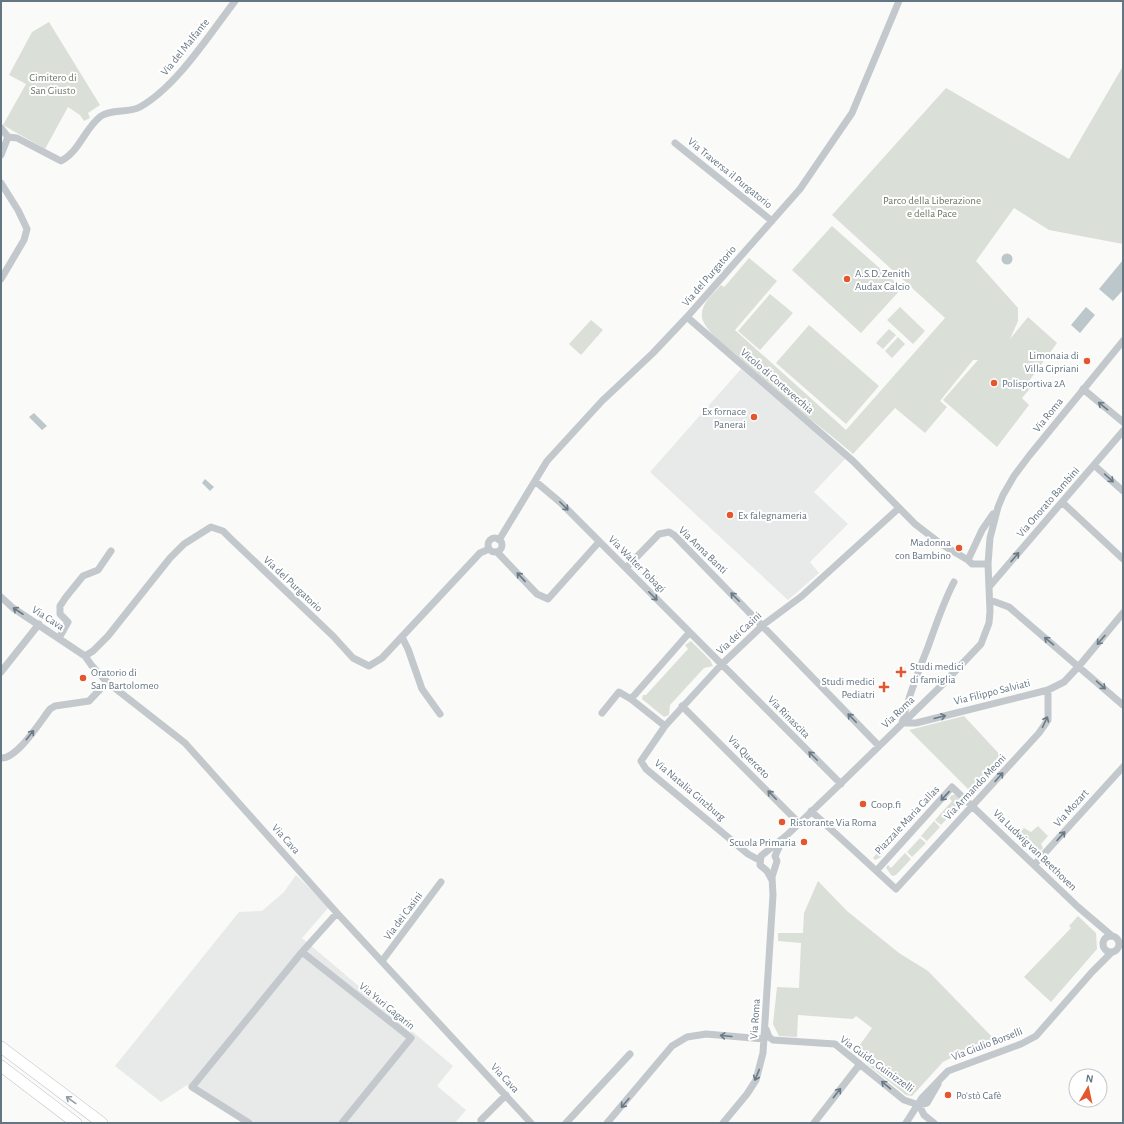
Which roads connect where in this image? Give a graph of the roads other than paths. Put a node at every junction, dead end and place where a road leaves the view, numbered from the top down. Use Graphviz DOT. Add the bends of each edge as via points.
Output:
graph roads {
  1 [pos="236,1"];
  2 [pos="899,1"];
  3 [pos="1,128"];
  4 [pos="8,137"];
  5 [pos="675,143"];
  6 [pos="1,156"];
  7 [pos="1,183"];
  8 [pos="772,221"];
  9 [pos="1,279"];
  10 [pos="687,317"];
  11 [pos="1123,341"];
  12 [pos="1083,389"];
  13 [pos="1123,422"];
  14 [pos="1123,431"];
  15 [pos="1095,466"];
  16 [pos="535,481"];
  17 [pos="1123,491"];
  18 [pos="1063,503"];
  19 [pos="899,508"];
  20 [pos="998,508"];
  21 [pos="499,540"];
  22 [pos="599,542"];
  23 [pos="489,548"];
  24 [pos="111,552"];
  25 [pos="497,552"];
  26 [pos="1123,559"];
  27 [pos="968,560"];
  28 [pos="988,564"];
  29 [pos="626,568"];
  30 [pos="954,582"];
  31 [pos="989,587"];
  32 [pos="1,597"];
  33 [pos="990,600"];
  34 [pos="1123,613"];
  35 [pos="39,624"];
  36 [pos="763,625"];
  37 [pos="689,633"];
  38 [pos="402,637"];
  39 [pos="59,638"];
  40 [pos="85,656"];
  41 [pos="721,666"];
  42 [pos="1079,666"];
  43 [pos="1,672"];
  44 [pos="107,682"];
  45 [pos="1048,690"];
  46 [pos="631,699"];
  47 [pos="1123,705"];
  48 [pos="682,706"];
  49 [pos="602,713"];
  50 [pos="440,714"];
  51 [pos="902,723"];
  52 [pos="665,726"];
  53 [pos="879,746"];
  54 [pos="1,758"];
  55 [pos="1123,767"];
  56 [pos="841,784"];
  57 [pos="973,806"];
  58 [pos="811,811"];
  59 [pos="799,823"];
  60 [pos="787,835"];
  61 [pos="767,852"];
  62 [pos="775,856"];
  63 [pos="759,860"];
  64 [pos="1034,865"];
  65 [pos="775,866"];
  66 [pos="766,869"];
  67 [pos="877,870"];
  68 [pos="772,880"];
  69 [pos="441,882"];
  70 [pos="337,913"];
  71 [pos="1114,937"];
  72 [pos="1108,951"];
  73 [pos="302,952"];
  74 [pos="1120,952"];
  75 [pos="382,961"];
  76 [pos="765,1023"];
  77 [pos="764,1039"];
  78 [pos="773,1040"];
  79 [pos="1,1047"];
  80 [pos="764,1053"];
  81 [pos="630,1054"];
  82 [pos="860,1064"];
  83 [pos="1,1066"];
  84 [pos="506,1095"];
  85 [pos="919,1105"];
  86 [pos="481,1120"];
  87 [pos="76,1123"];
  88 [pos="102,1123"];
  89 [pos="249,1123"];
  90 [pos="342,1123"];
  91 [pos="531,1123"];
  92 [pos="566,1123"];
  93 [pos="607,1123"];
  94 [pos="723,1123"];
  95 [pos="814,1123"];
  96 [pos="906,1123"];
  97 [pos="934,1123"];
  1 -- 4 [label="street, Via del Malfante" via="174,80 139,107 103,115 92,124 71,156 61,161 17,138"];
  2 -- 8 [label="street, Via del Purgatorio" via="852,113 800,189"];
  3 -- 4 [label="street"];
  4 -- 6 [label="street"];
  5 -- 8 [label="street, Via Traversa il Purgatorio"];
  7 -- 9 [label="street" via="28,229"];
  8 -- 10 [label="street, Via del Purgatorio"];
  10 -- 16 [label="street, Via del Purgatorio" via="654,353 583,421 547,461"];
  10 -- 19 [label="street, Vicolo di Cortevecchia" via="852,461"];
  11 -- 12 [label="street, Via Roma"];
  13 -- 12 [label="street, one-way"];
  12 -- 20 [label="street, Via Roma" via="1014,476"];
  14 -- 15 [label="street, Via Onorato Bambini"];
  15 -- 17 [label="street, one-way"];
  15 -- 18 [label="street, Via Onorato Bambini"];
  16 -- 21 [label="street, Via del Purgatorio"];
  16 -- 22 [label="street, Via Walter Tobagi, one-way" via="561,503"];
  18 -- 26 [label="street"];
  31 -- 18 [label="street, Via Onorato Bambini, one-way"];
  19 -- 27 [label="street" via="941,544"];
  19 -- 36 [label="street, Via dei Casini" via="802,596"];
  20 -- 27 [label="street, Via Roma" via="982,530"];
  20 -- 28 [label="street, Via Roma" via="990,538"];
  21 -- 23 [label="street" via="492,540"];
  21 -- 25 [label="street" via="502,547"];
  22 -- 25 [label="street, one-way" via="548,599 537,594"];
  22 -- 29 [label="street, Via Walter Tobagi"];
  23 -- 25 [label="street" via="492,552"];
  23 -- 38 [label="street, Via del Purgatorio" via="480,553"];
  24 -- 39 [label="street" via="98,570 83,576 60,606 60,614 68,622"];
  27 -- 28 [label="street" via="972,564"];
  28 -- 31 [label="street, Via Roma"];
  36 -- 29 [label="street, Via Anna Banti, one-way" via="669,532 659,534"];
  29 -- 37 [label="street, Via Walter Tobagi, one-way"];
  30 -- 51 [label="street" via="917,676"];
  31 -- 33 [label="street, Via Roma"];
  35 -- 32 [label="street, Via Cava, one-way" via="13,608"];
  42 -- 33 [label="street, one-way" via="1009,607"];
  33 -- 51 [label="street, Via Roma" via="989,623 981,644"];
  34 -- 42 [label="street, Via Filippo Salviati, one-way"];
  35 -- 39 [label="street, Via Cava"];
  35 -- 43 [label="street"];
  36 -- 41 [label="street, Via dei Casini"];
  53 -- 36 [label="street, one-way"];
  37 -- 41 [label="street, Via Walter Tobagi"];
  37 -- 46 [label="street"];
  38 -- 40 [label="street, Via del Purgatorio" via="376,662 369,666 361,663 223,531 211,527 184,544 170,558 108,636"];
  38 -- 50 [label="street" via="422,689"];
  39 -- 40 [label="street, Via Cava"];
  40 -- 44 [label="street, Via Cava"];
  41 -- 48 [label="street, Via dei Casini"];
  56 -- 41 [label="street, Via Rinascita, one-way"];
  42 -- 45 [label="street, Via Filippo Salviati" via="1064,682"];
  42 -- 47 [label="street, one-way"];
  54 -- 44 [label="street, one-way" via="14,754 55,706 89,701"];
  44 -- 70 [label="street, Via Cava" via="185,743"];
  51 -- 45 [label="street, Via Filippo Salviati, one-way" via="916,723"];
  57 -- 45 [label="street, Via Armando Meoni, one-way" via="1048,720"];
  46 -- 49 [label="street" via="619,692"];
  46 -- 52 [label="street"];
  48 -- 52 [label="street, Via dei Casini"];
  59 -- 48 [label="street, Via Querceto, one-way"];
  51 -- 53 [label="street, Via Roma"];
  52 -- 63 [label="street, Via Natalia Ginzburg" via="641,761 646,769 748,854"];
  53 -- 56 [label="street, Via Roma"];
  64 -- 55 [label="street, Via Mozart, one-way"];
  56 -- 58 [label="street, Via Roma"];
  57 -- 64 [label="street, Via Ludwig van Beethoven"];
  57 -- 67 [label="street, Via Armando Meoni" via="896,889"];
  57 -- 67 [label="street, Piazzale Maria Callas, one-way" via="952,787"];
  58 -- 59 [label="street, Via Roma"];
  58 -- 67 [label="street"];
  59 -- 60 [label="street, Via Roma"];
  60 -- 61 [label="street, Via Roma"];
  60 -- 62 [label="street, Via Roma"];
  61 -- 62 [label="street"];
  61 -- 63 [label="street, Via Roma" via="762,854"];
  62 -- 65 [label="street, Via Roma"];
  63 -- 66 [label="street, Via Roma"];
  64 -- 71 [label="street, Via Ludwig van Beethoven"];
  65 -- 66 [label="street"];
  65 -- 68 [label="street, Via Roma"];
  66 -- 68 [label="street, Via Roma"];
  68 -- 76 [label="street, Via Roma"];
  69 -- 75 [label="street, Via dei Casini"];
  70 -- 73 [label="street"];
  70 -- 75 [label="street, Via Cava"];
  71 -- 72 [label="street" via="1102,943"];
  71 -- 74 [label="street" via="1119,943"];
  72 -- 74 [label="street"];
  72 -- 85 [label="street, Via Giulio Borselli" via="1036,1036 1022,1044 948,1071 927,1103"];
  73 -- 89 [label="street" via="192,1087"];
  73 -- 90 [label="street, Via Yuri Gagarin" via="411,1038"];
  75 -- 84 [label="street, Via Cava"];
  76 -- 77 [label="street, Via Roma"];
  76 -- 78 [label="street" via="768,1035"];
  77 -- 80 [label="street, Via Roma"];
  77 -- 93 [label="street, one-way" via="706,1034 687,1037 672,1046"];
  78 -- 80 [label="street" via="767,1043"];
  78 -- 82 [label="street, Via Guido Guinizzelli" via="835,1044"];
  88 -- 79 [label="highway, one-way"];
  80 -- 94 [label="street, Via Roma, one-way" via="756,1080"];
  81 -- 92 [label="street"];
  85 -- 82 [label="street, Via Guido Guinizzelli, one-way" via="904,1100"];
  95 -- 82 [label="street, one-way"];
  83 -- 87 [label="highway"];
  84 -- 86 [label="street"];
  84 -- 91 [label="street, Via Cava"];
  85 -- 96 [label="street, Via Giulio Borselli"];
  85 -- 97 [label="street, Via Guido Guinizzelli" via="924,1115"];
}
